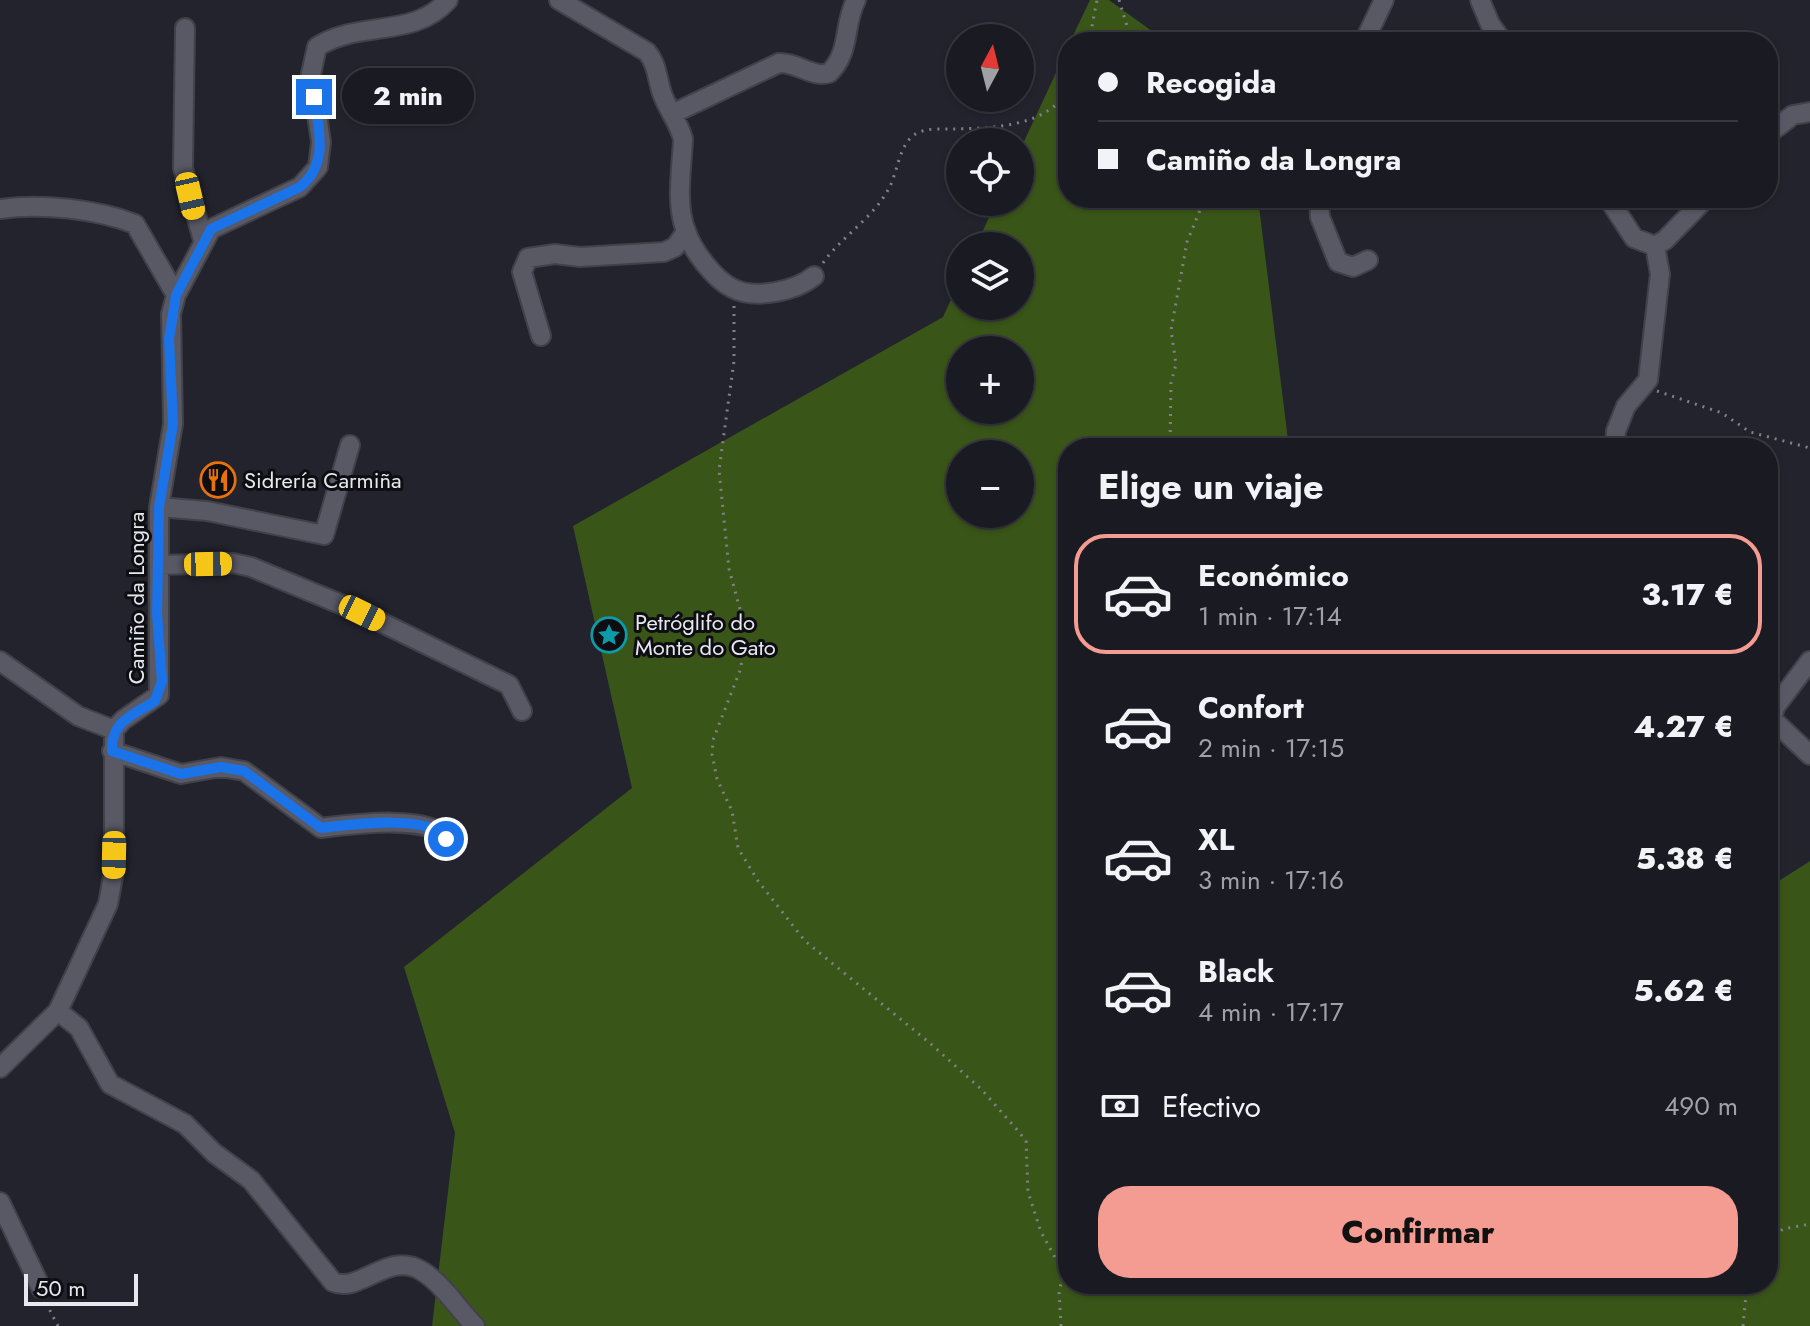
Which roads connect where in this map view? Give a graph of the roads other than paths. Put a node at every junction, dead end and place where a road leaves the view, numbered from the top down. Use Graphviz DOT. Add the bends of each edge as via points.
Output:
graph roads {
  1 [pos="448,0"];
  2 [pos="559,0"];
  3 [pos="856,0"];
  4 [pos="1384,0"];
  5 [pos="1480,0"];
  6 [pos="185,28"];
  7 [pos="1369,32"];
  8 [pos="1496,32"];
  9 [pos="1810,112"];
  10 [pos="672,114"];
  11 [pos="1778,126"];
  12 [pos="1320,208"];
  13 [pos="1614,208"];
  14 [pos="1696,208"];
  15 [pos="0,209"];
  16 [pos="686,232"];
  17 [pos="203,240"];
  18 [pos="1655,246"];
  19 [pos="1368,260"];
  20 [pos="814,276"];
  21 [pos="176,295"];
  22 [pos="541,336"];
  23 [pos="1616,438"];
  24 [pos="350,445"];
  25 [pos="159,507"];
  26 [pos="159,565"];
  27 [pos="0,661"];
  28 [pos="1810,661"];
  29 [pos="1778,703"];
  30 [pos="522,711"];
  31 [pos="1778,725"];
  32 [pos="114,730"];
  33 [pos="112,751"];
  34 [pos="1810,755"];
  35 [pos="446,839"];
  36 [pos="58,1011"];
  37 [pos="0,1068"];
  38 [pos="0,1202"];
  39 [pos="41,1288"];
  40 [pos="475,1326"];
  1 -- 17 [label="street, Camiño da Longra" via="410,25 348,32 317,47 311,74 321,142 318,167 300,187 211,229"];
  2 -- 10 [label="street" via="647,52"];
  3 -- 10 [label="street" via="845,49 829,73 818,75 779,63"];
  4 -- 7 [label="street"];
  5 -- 8 [label="street"];
  6 -- 17 [label="street" via="183,168"];
  9 -- 11 [label="street" via="1793,115"];
  10 -- 16 [label="street" via="683,139"];
  12 -- 19 [label="street" via="1338,262 1353,267"];
  13 -- 18 [label="street" via="1634,238"];
  14 -- 18 [label="street"];
  15 -- 21 [label="street" via="67,210 135,224"];
  16 -- 20 [label="street" via="703,259 734,290 780,291"];
  16 -- 22 [label="street" via="664,252 528,258 522,272"];
  17 -- 21 [label="street, Camiño da Longra"];
  18 -- 23 [label="street" via="1660,274 1646,385 1626,406"];
  21 -- 25 [label="street, Camiño da Longra" via="169,339 173,424"];
  24 -- 25 [label="street" via="324,535 207,511"];
  25 -- 26 [label="street, Camiño da Longra"];
  26 -- 30 [label="street" via="251,567 362,613 509,685"];
  26 -- 32 [label="street, Camiño da Longra" via="159,695"];
  27 -- 32 [label="street" via="78,716"];
  28 -- 29 [label="street"];
  31 -- 34 [label="street"];
  32 -- 33 [label="street"];
  33 -- 35 [label="street" via="181,774 221,767 244,771 321,828 383,822 437,830"];
  33 -- 36 [label="street" via="115,838 110,893"];
  36 -- 37 [label="street"];
  36 -- 40 [label="street" via="79,1028 110,1084 185,1124 251,1180 333,1282 351,1284 386,1267 412,1267 430,1277"];
  38 -- 39 [label="street"];
}
